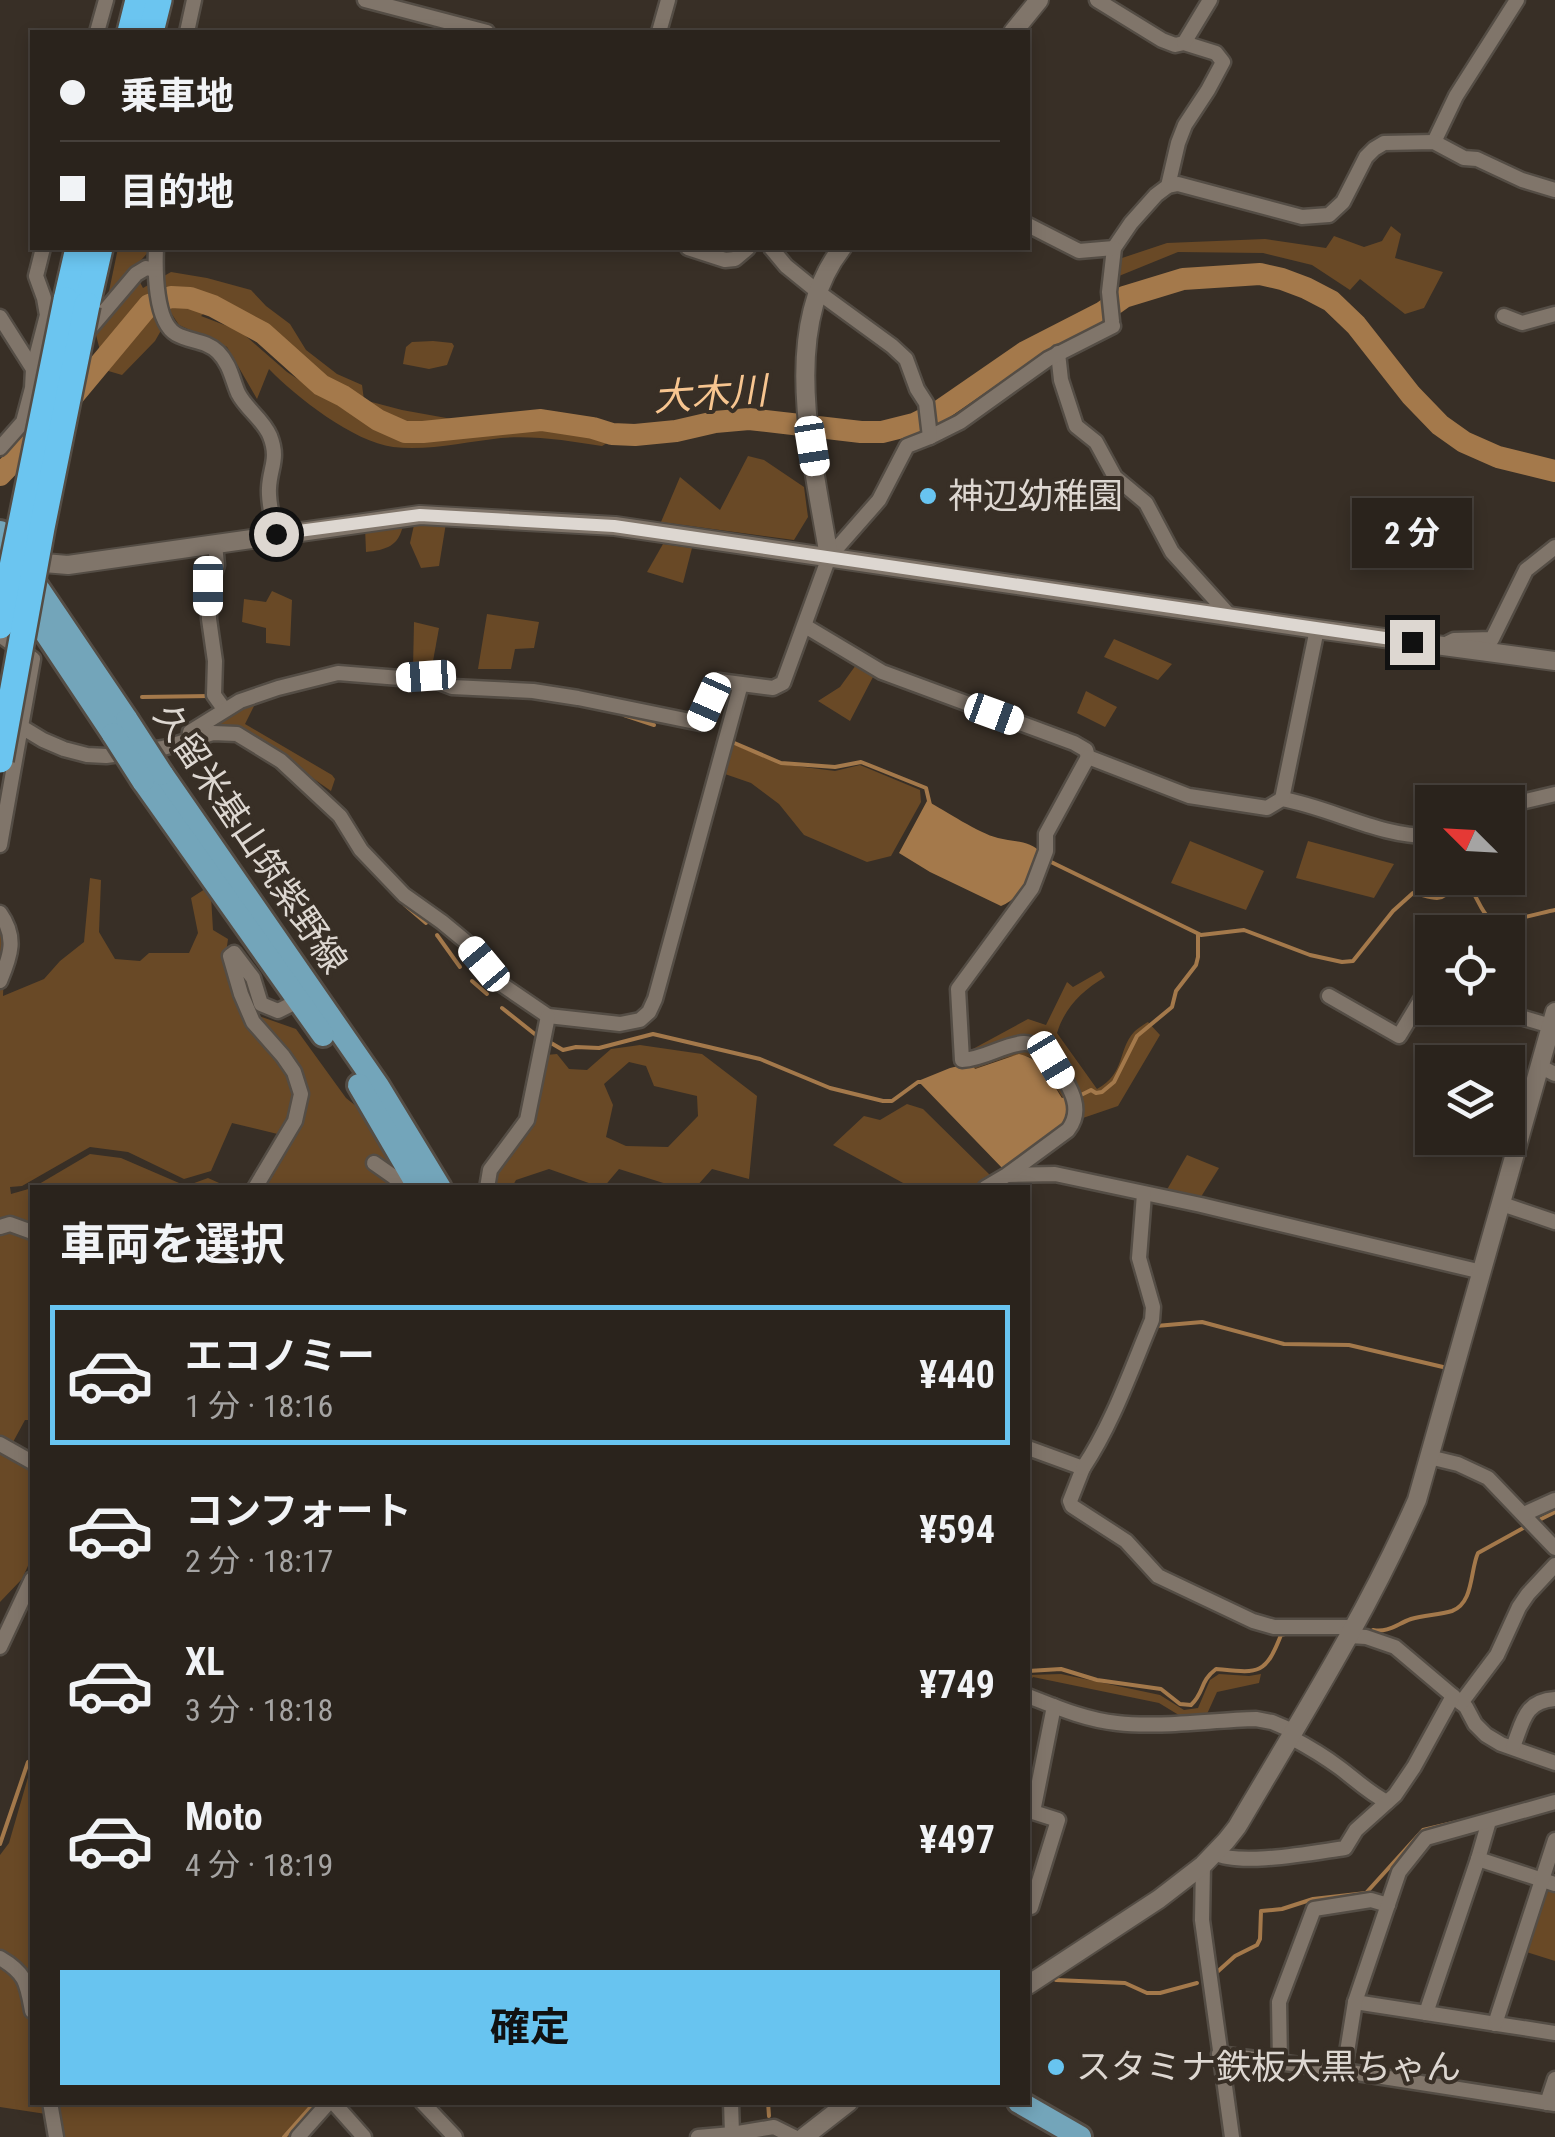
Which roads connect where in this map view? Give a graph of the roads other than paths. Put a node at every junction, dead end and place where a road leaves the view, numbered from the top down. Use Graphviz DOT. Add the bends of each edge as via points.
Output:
graph roads {
  1 [pos="106,0"];
  2 [pos="138,0"];
  3 [pos="160,0"];
  4 [pos="194,0"];
  5 [pos="365,0"];
  6 [pos="668,0"];
  7 [pos="1039,0"];
  8 [pos="1097,0"];
  9 [pos="1134,0"];
  10 [pos="1210,0"];
  11 [pos="1516,0"];
  12 [pos="1124,16"];
  13 [pos="98,30"];
  14 [pos="130,30"];
  15 [pos="152,30"];
  16 [pos="187,30"];
  17 [pos="479,30"];
  18 [pos="660,30"];
  19 [pos="1015,30"];
  20 [pos="1184,42"];
  21 [pos="1434,142"];
  22 [pos="1168,186"];
  23 [pos="1555,190"];
  24 [pos="1030,226"];
  25 [pos="1114,248"];
  26 [pos="42,250"];
  27 [pos="78,250"];
  28 [pos="99,250"];
  29 [pos="156,250"];
  30 [pos="694,250"];
  31 [pos="746,250"];
  32 [pos="773,250"];
  33 [pos="840,250"];
  34 [pos="155,270"];
  35 [pos="818,292"];
  36 [pos="77,303"];
  37 [pos="1555,314"];
  38 [pos="1504,316"];
  39 [pos="0,318"];
  40 [pos="1058,353"];
  41 [pos="33,369"];
  42 [pos="930,435"];
  43 [pos="0,448"];
  44 [pos="0,532"];
  45 [pos="276,534"];
  46 [pos="216,544"];
  47 [pos="1555,547"];
  48 [pos="829,557"];
  49 [pos="7,561"];
  50 [pos="1230,616"];
  51 [pos="0,626"];
  52 [pos="805,626"];
  53 [pos="1317,629"];
  54 [pos="0,635"];
  55 [pos="1444,646"];
  56 [pos="1555,661"];
  57 [pos="741,684"];
  58 [pos="224,709"];
  59 [pos="0,714"];
  60 [pos="20,726"];
  61 [pos="189,740"];
  62 [pos="1088,757"];
  63 [pos="0,760"];
  64 [pos="152,778"];
  65 [pos="1555,794"];
  66 [pos="1282,799"];
  67 [pos="1525,801"];
  68 [pos="1415,836"];
  69 [pos="0,845"];
  70 [pos="0,913"];
  71 [pos="0,981"];
  72 [pos="1329,996"];
  73 [pos="298,1001"];
  74 [pos="1415,1010"];
  75 [pos="1525,1014"];
  76 [pos="548,1016"];
  77 [pos="1553,1019"];
  78 [pos="1548,1070"];
  79 [pos="374,1163"];
  80 [pos="1007,1176"];
  81 [pos="257,1185"];
  82 [pos="402,1185"];
  83 [pos="417,1185"];
  84 [pos="438,1185"];
  85 [pos="488,1185"];
  86 [pos="990,1185"];
  87 [pos="1144,1194"];
  88 [pos="1502,1204"];
  89 [pos="1555,1222"];
  90 [pos="0,1227"];
  91 [pos="30,1231"];
  92 [pos="1482,1272"];
  93 [pos="0,1444"];
  94 [pos="1030,1449"];
  95 [pos="1429,1456"];
  96 [pos="30,1461"];
  97 [pos="1082,1468"];
  98 [pos="1555,1500"];
  99 [pos="1529,1520"];
  100 [pos="1555,1548"];
  101 [pos="1555,1565"];
  102 [pos="30,1583"];
  103 [pos="1352,1631"];
  104 [pos="0,1648"];
  105 [pos="1030,1697"];
  106 [pos="1555,1698"];
  107 [pos="1457,1700"];
  108 [pos="1054,1706"];
  109 [pos="1292,1734"];
  110 [pos="1513,1747"];
  111 [pos="1555,1763"];
  112 [pos="1387,1802"];
  113 [pos="1555,1802"];
  114 [pos="1488,1821"];
  115 [pos="1555,1840"];
  116 [pos="1209,1859"];
  117 [pos="1478,1859"];
  118 [pos="1549,1881"];
  119 [pos="1388,1905"];
  120 [pos="1030,1907"];
  121 [pos="0,1958"];
  122 [pos="1031,1978"];
  123 [pos="30,1999"];
  124 [pos="1355,2002"];
  125 [pos="1426,2013"];
  126 [pos="1494,2024"];
  127 [pos="1555,2033"];
  128 [pos="1219,2054"];
  129 [pos="1280,2062"];
  130 [pos="1344,2071"];
  131 [pos="1555,2079"];
  132 [pos="1551,2104"];
  133 [pos="51,2105"];
  134 [pos="328,2105"];
  135 [pos="334,2105"];
  136 [pos="425,2105"];
  137 [pos="732,2105"];
  138 [pos="845,2105"];
  139 [pos="1024,2105"];
  140 [pos="732,2134"];
  141 [pos="56,2137"];
  142 [pos="298,2137"];
  143 [pos="364,2137"];
  144 [pos="455,2137"];
  145 [pos="698,2137"];
  146 [pos="794,2137"];
  147 [pos="804,2137"];
  148 [pos="1080,2137"];
  149 [pos="1232,2137"];
  1 -- 13 [label="street"];
  2 -- 14 [label="highway"];
  3 -- 15 [label="highway"];
  4 -- 16 [label="street"];
  5 -- 17 [label="street"];
  6 -- 18 [label="street"];
  7 -- 19 [label="street"];
  8 -- 12 [label="street"];
  9 -- 12 [label="street"];
  10 -- 20 [label="street"];
  11 -- 21 [label="street"];
  12 -- 20 [label="street" via="1162,40"];
  20 -- 22 [label="street" via="1216,52 1223,62 1185,125"];
  21 -- 22 [label="street" via="1374,149 1343,202 1318,217"];
  21 -- 23 [label="street"];
  22 -- 25 [label="street"];
  24 -- 25 [label="street" via="1079,251"];
  25 -- 40 [label="street" via="1112,324"];
  26 -- 41 [label="street" via="36,276 47,315"];
  27 -- 36 [label="highway"];
  28 -- 36 [label="highway"];
  29 -- 34 [label="street"];
  30 -- 31 [label="street" via="726,260"];
  32 -- 35 [label="street"];
  33 -- 35 [label="street"];
  34 -- 41 [label="street" via="136,274 92,327"];
  34 -- 45 [label="street" via="166,324 217,351 270,435"];
  35 -- 42 [label="street" via="906,359 926,403"];
  35 -- 48 [label="street" via="806,354 808,412"];
  36 -- 51 [label="highway, bridge"];
  36 -- 63 [label="highway, bridge"];
  37 -- 38 [label="street" via="1522,323"];
  39 -- 41 [label="street"];
  40 -- 42 [label="street" via="960,422"];
  40 -- 50 [label="street" via="1076,426 1096,442 1115,477 1146,503 1172,552"];
  41 -- 43 [label="street" via="23,422"];
  42 -- 48 [label="street" via="906,446 878,500"];
  44 -- 49 [label="main road, 久留米基山筑紫野線"];
  45 -- 46 [label="street"];
  45 -- 48 [label="street" via="420,515 614,526"];
  46 -- 49 [label="street" via="68,564"];
  46 -- 58 [label="street" via="208,619 214,695"];
  47 -- 55 [label="street" via="1526,570 1492,638"];
  48 -- 50 [label="street"];
  48 -- 52 [label="street"];
  49 -- 64 [label="main road, 久留米基山筑紫野線, bridge"];
  50 -- 53 [label="street"];
  52 -- 57 [label="street" via="783,683"];
  52 -- 62 [label="street" via="882,672 1074,743"];
  53 -- 55 [label="street"];
  53 -- 66 [label="street"];
  54 -- 60 [label="street" via="33,660"];
  55 -- 56 [label="street"];
  57 -- 58 [label="street" via="719,681 700,723 533,691 452,687 426,676 338,673"];
  57 -- 76 [label="street" via="649,1012 620,1024"];
  58 -- 61 [label="street" via="190,732"];
  59 -- 60 [label="street"];
  60 -- 61 [label="street" via="86,755"];
  60 -- 69 [label="street"];
  61 -- 76 [label="street" via="237,734 282,761 340,816 361,850 404,895 465,941 504,986"];
  62 -- 66 [label="street" via="1188,796 1267,808"];
  62 -- 80 [label="street" via="1046,834 1044,859 1022,903 958,989 962,1060 1036,1045 1074,1098 1068,1130"];
  64 -- 73 [label="main road, 久留米基山筑紫野線"];
  64 -- 84 [label="main road, 久留米基山筑紫野線" via="378,1086"];
  65 -- 67 [label="street"];
  66 -- 68 [label="street"];
  70 -- 71 [label="street" via="12,946"];
  72 -- 74 [label="street" via="1399,1036"];
  73 -- 81 [label="street" via="278,1011 261,1004 253,978 230,956 253,1022 289,1064 301,1094 294,1121"];
  73 -- 83 [label="main road, 久留米基山筑紫野線" via="360,1086"];
  75 -- 77 [label="street"];
  76 -- 85 [label="street" via="526,1120 490,1170"];
  77 -- 78 [label="street"];
  78 -- 88 [label="street"];
  79 -- 82 [label="street"];
  80 -- 86 [label="street"];
  80 -- 87 [label="street" via="1055,1174"];
  87 -- 92 [label="street"];
  87 -- 97 [label="street" via="1139,1258 1152,1320"];
  88 -- 89 [label="street"];
  88 -- 92 [label="street"];
  90 -- 91 [label="street"];
  92 -- 95 [label="street"];
  93 -- 96 [label="street"];
  94 -- 97 [label="street"];
  95 -- 99 [label="street" via="1488,1478"];
  95 -- 103 [label="street" via="1397,1546"];
  97 -- 103 [label="street" via="1072,1506 1126,1541 1158,1576 1274,1627"];
  98 -- 99 [label="street"];
  99 -- 100 [label="street"];
  101 -- 107 [label="street" via="1528,1594 1497,1655"];
  102 -- 104 [label="street"];
  103 -- 107 [label="street" via="1395,1647"];
  103 -- 109 [label="street"];
  105 -- 108 [label="street"];
  106 -- 110 [label="street" via="1528,1711"];
  107 -- 110 [label="street" via="1486,1735"];
  107 -- 112 [label="street"];
  108 -- 109 [label="street" via="1115,1723 1256,1719"];
  108 -- 120 [label="street" via="1033,1812 1058,1820"];
  109 -- 112 [label="street"];
  109 -- 116 [label="street"];
  110 -- 111 [label="street"];
  112 -- 116 [label="street" via="1345,1848"];
  113 -- 114 [label="street"];
  114 -- 117 [label="street"];
  114 -- 119 [label="street" via="1426,1838 1399,1872"];
  115 -- 118 [label="street"];
  116 -- 122 [label="street" via="1159,1899"];
  116 -- 128 [label="street" via="1202,1920"];
  117 -- 118 [label="street"];
  117 -- 125 [label="street"];
  118 -- 126 [label="street"];
  119 -- 124 [label="street"];
  119 -- 129 [label="street" via="1371,1900 1314,1909 1279,2002"];
  121 -- 123 [label="street" via="27,1982"];
  124 -- 125 [label="street"];
  124 -- 130 [label="street"];
  125 -- 126 [label="street"];
  126 -- 127 [label="street"];
  128 -- 129 [label="street"];
  128 -- 149 [label="street"];
  129 -- 130 [label="street"];
  130 -- 132 [label="street"];
  131 -- 132 [label="street"];
  133 -- 141 [label="street"];
  134 -- 142 [label="street"];
  135 -- 143 [label="street"];
  136 -- 144 [label="street"];
  137 -- 140 [label="street"];
  138 -- 147 [label="street"];
  139 -- 148 [label="main road"];
  140 -- 145 [label="street"];
  140 -- 146 [label="street" via="774,2126"];
}
